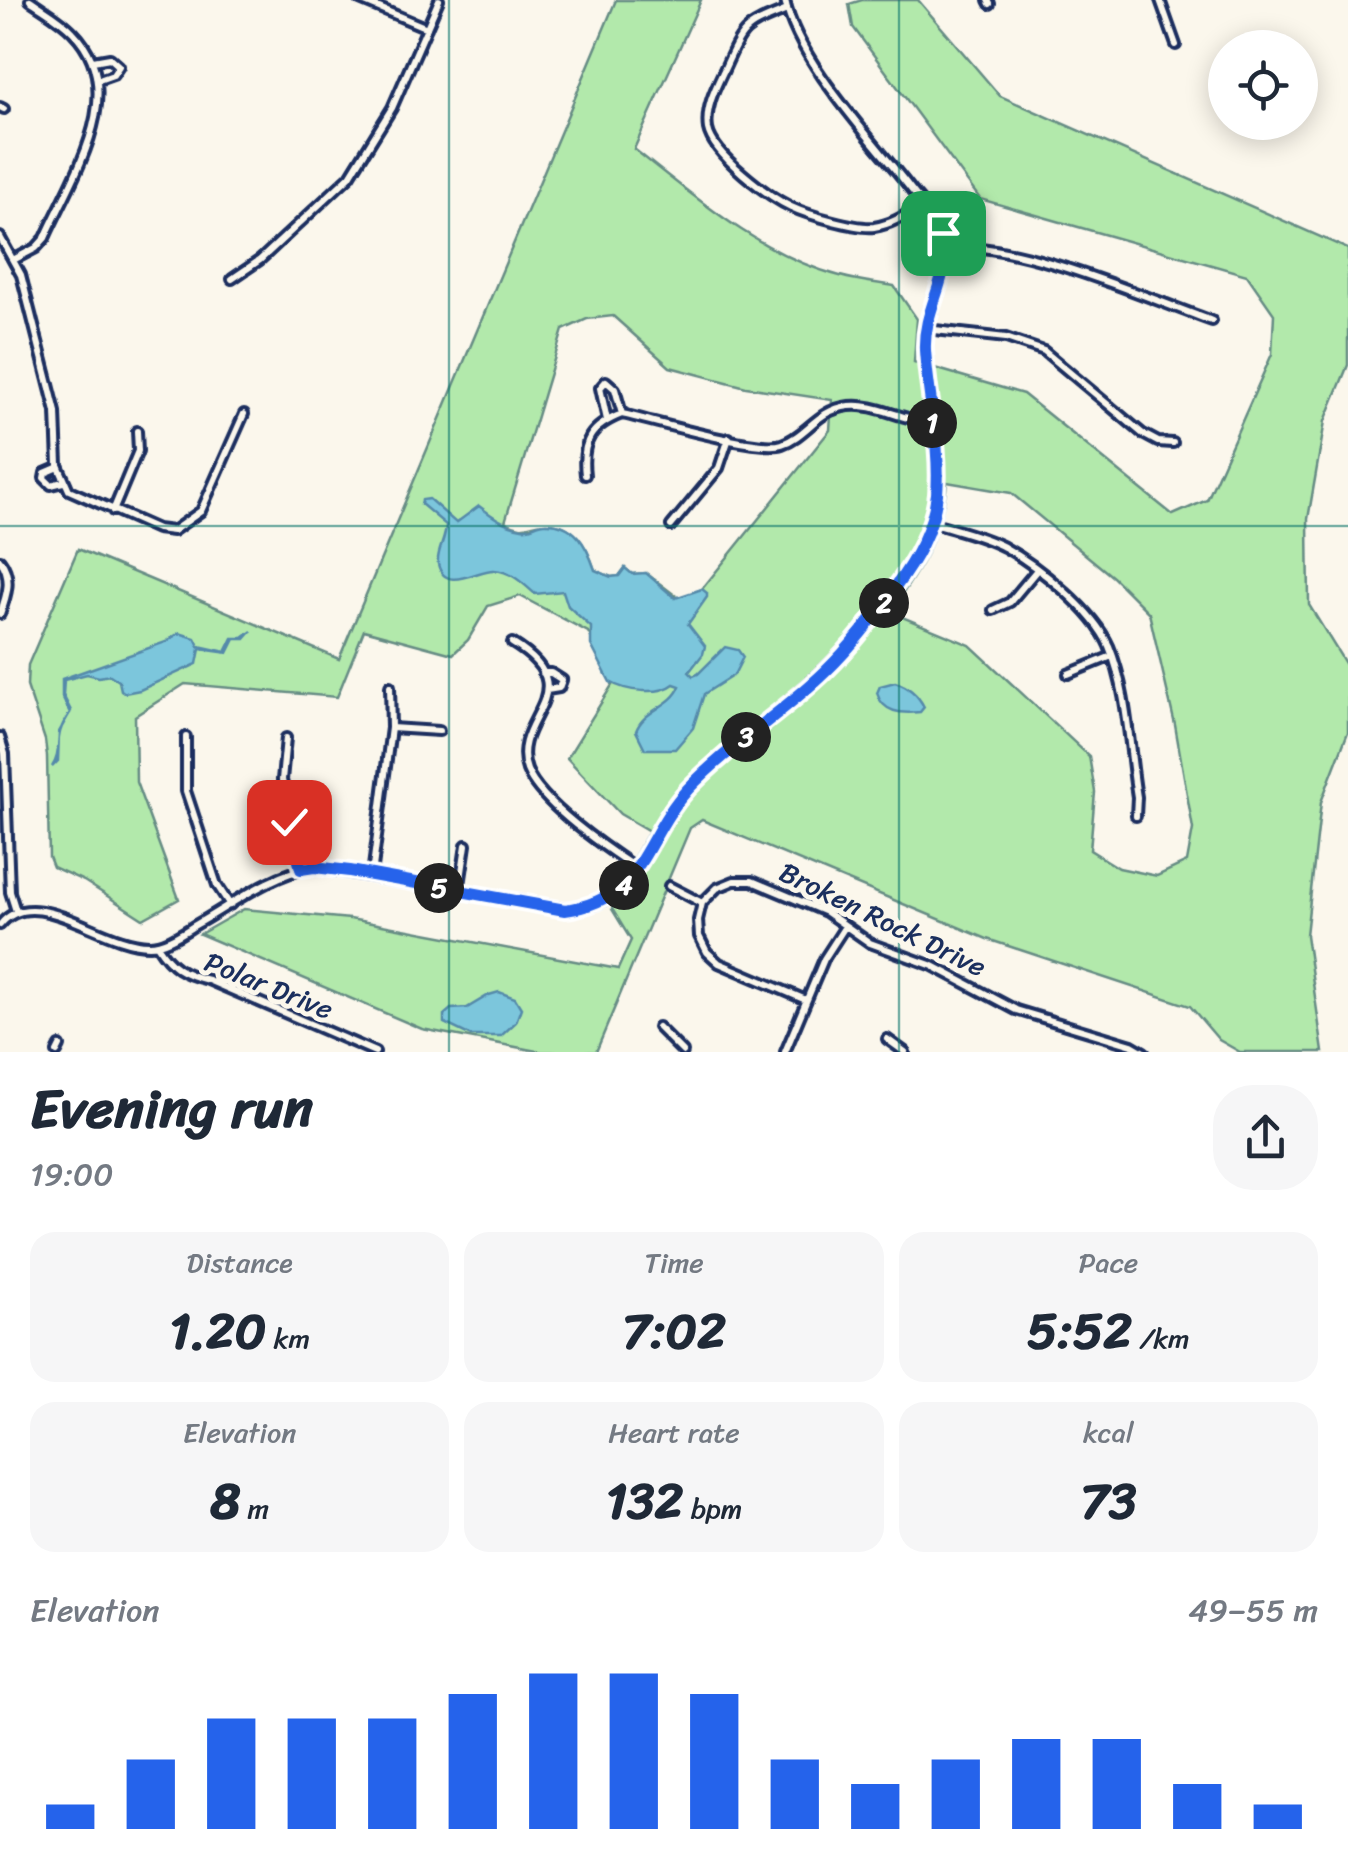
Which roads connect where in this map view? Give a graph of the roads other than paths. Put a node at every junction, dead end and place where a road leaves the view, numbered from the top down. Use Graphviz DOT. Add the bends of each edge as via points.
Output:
graph roads {
  1 [pos="30,0"];
  2 [pos="360,0"];
  3 [pos="439,0"];
  4 [pos="785,0"];
  5 [pos="1160,0"];
  6 [pos="787,10"];
  7 [pos="427,28"];
  8 [pos="1176,45"];
  9 [pos="93,62"];
  10 [pos="99,80"];
  11 [pos="923,204"];
  12 [pos="0,237"];
  13 [pos="946,247"];
  14 [pos="15,260"];
  15 [pos="232,279"];
  16 [pos="1212,321"];
  17 [pos="926,329"];
  18 [pos="244,414"];
  19 [pos="622,414"];
  20 [pos="607,420"];
  21 [pos="932,421"];
  22 [pos="138,430"];
  23 [pos="729,438"];
  24 [pos="1173,443"];
  25 [pos="58,467"];
  26 [pos="585,475"];
  27 [pos="64,482"];
  28 [pos="113,510"];
  29 [pos="931,522"];
  30 [pos="671,526"];
  31 [pos="0,560"];
  32 [pos="1036,570"];
  33 [pos="993,610"];
  34 [pos="0,614"];
  35 [pos="512,643"];
  36 [pos="1112,656"];
  37 [pos="543,673"];
  38 [pos="1068,674"];
  39 [pos="390,686"];
  40 [pos="547,690"];
  41 [pos="391,728"];
  42 [pos="439,731"];
  43 [pos="0,736"];
  44 [pos="186,737"];
  45 [pos="286,738"];
  46 [pos="1136,816"];
  47 [pos="466,845"];
  48 [pos="636,868"];
  49 [pos="301,869"];
  50 [pos="372,875"];
  51 [pos="669,886"];
  52 [pos="459,892"];
  53 [pos="702,903"];
  54 [pos="230,906"];
  55 [pos="16,910"];
  56 [pos="0,925"];
  57 [pos="844,928"];
  58 [pos="158,945"];
  59 [pos="806,1000"];
  60 [pos="658,1027"];
  61 [pos="887,1039"];
  62 [pos="375,1052"];
  63 [pos="683,1052"];
  64 [pos="786,1052"];
  65 [pos="906,1052"];
  66 [pos="1144,1052"];
  1 -- 9 [label="street" via="72,30"];
  2 -- 7 [label="street"];
  3 -- 7 [label="street"];
  4 -- 6 [label="street"];
  5 -- 8 [label="street"];
  6 -- 11 [label="street" via="810,58"];
  6 -- 11 [label="street" via="746,27 729,58 708,114 721,155 808,213 870,228"];
  7 -- 15 [label="street" via="392,108 350,176"];
  9 -- 10 [label="street"];
  9 -- 10 [label="street" via="110,58 119,66"];
  10 -- 14 [label="street" via="93,128 45,238"];
  11 -- 13 [label="street"];
  12 -- 14 [label="street"];
  13 -- 16 [label="street" via="974,245 1049,264"];
  13 -- 17 [label="street"];
  14 -- 25 [label="street" via="56,412"];
  17 -- 21 [label="street"];
  17 -- 24 [label="street" via="1006,338 1044,351 1144,434"];
  18 -- 28 [label="street" via="201,511 190,521 173,531 158,529"];
  19 -- 20 [label="street"];
  19 -- 20 [label="street" via="606,381 600,388"];
  19 -- 23 [label="street"];
  20 -- 26 [label="street" via="584,444"];
  21 -- 23 [label="street" via="847,406 825,412 788,442 764,448"];
  21 -- 29 [label="street" via="937,489"];
  22 -- 28 [label="street" via="138,451"];
  23 -- 30 [label="street" via="720,468"];
  25 -- 27 [label="street"];
  25 -- 27 [label="street" via="44,478 51,485"];
  27 -- 28 [label="street" via="78,496"];
  29 -- 32 [label="street" via="1002,546"];
  29 -- 48 [label="street" via="911,566 850,647 706,770"];
  31 -- 34 [label="street" via="8,570 8,594"];
  32 -- 33 [label="street" via="1010,602"];
  32 -- 36 [label="street" via="1084,610"];
  35 -- 37 [label="street" via="532,655"];
  36 -- 38 [label="street"];
  36 -- 46 [label="street"];
  37 -- 40 [label="street"];
  37 -- 40 [label="street" via="562,680"];
  39 -- 41 [label="street"];
  40 -- 48 [label="street" via="526,744 532,781 590,838"];
  41 -- 42 [label="street"];
  41 -- 50 [label="street"];
  43 -- 55 [label="street"];
  44 -- 54 [label="street" via="186,792"];
  45 -- 49 [label="street" via="282,780"];
  47 -- 52 [label="street"];
  48 -- 52 [label="street" via="611,897 588,907 565,910"];
  49 -- 50 [label="street"];
  49 -- 54 [label="street"];
  50 -- 52 [label="street"];
  51 -- 53 [label="street"];
  53 -- 57 [label="street, Broken Rock Drive" via="717,888 752,881 826,912"];
  53 -- 59 [label="street" via="699,936 713,958"];
  54 -- 58 [label="street"];
  55 -- 56 [label="street"];
  55 -- 58 [label="street" via="50,911 123,943"];
  57 -- 59 [label="street"];
  57 -- 66 [label="street, Broken Rock Drive" via="1016,1010"];
  58 -- 62 [label="street, Polar Drive" via="187,976"];
  59 -- 64 [label="street"];
  60 -- 63 [label="street"];
  61 -- 65 [label="street"];
}
